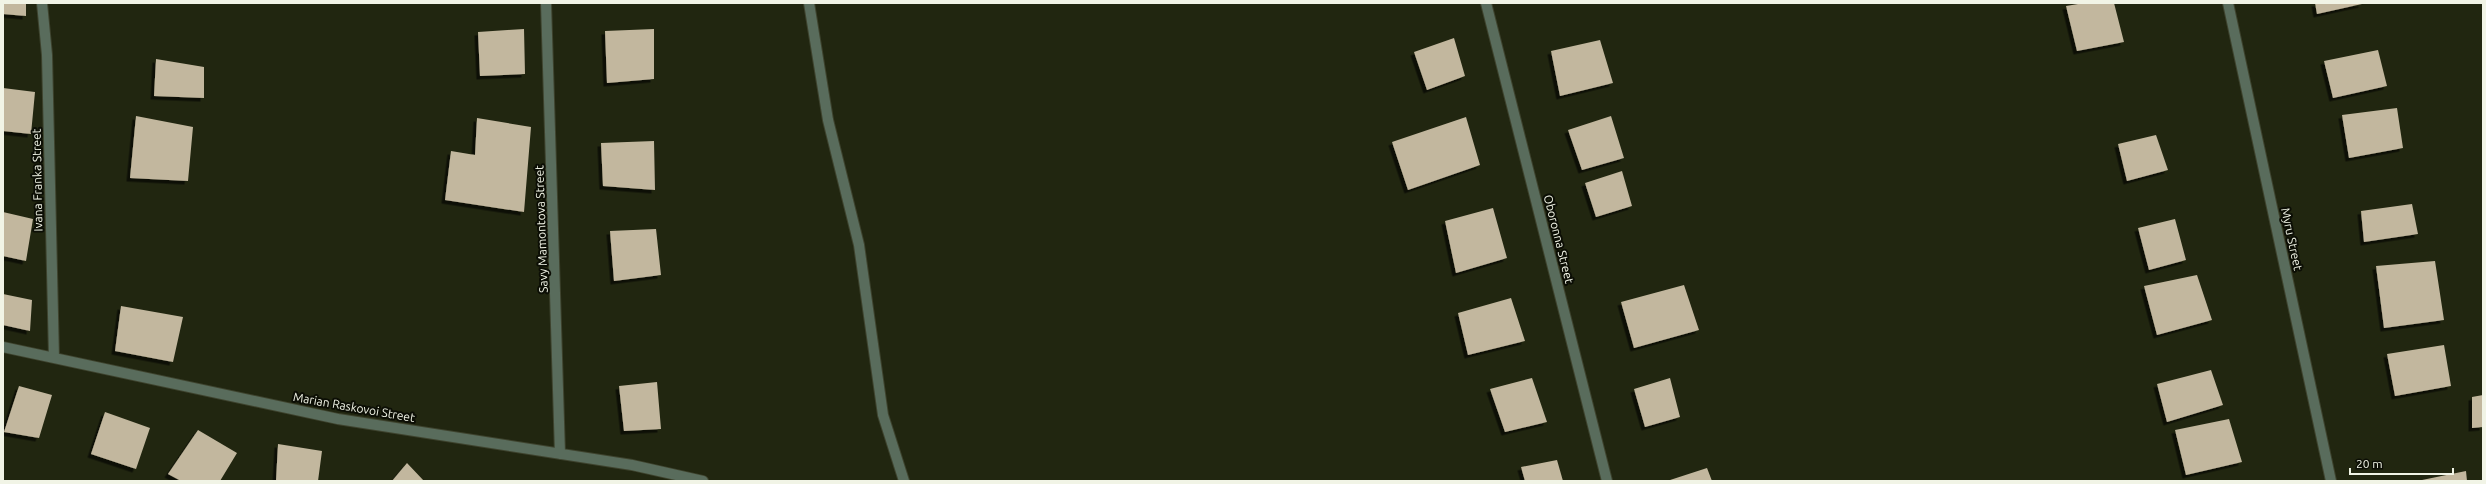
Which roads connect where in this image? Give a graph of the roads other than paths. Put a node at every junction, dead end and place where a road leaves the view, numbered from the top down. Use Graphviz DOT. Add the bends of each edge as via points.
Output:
graph roads {
  1 [pos="42,3"];
  2 [pos="546,3"];
  3 [pos="810,3"];
  4 [pos="1486,3"];
  5 [pos="2228,3"];
  6 [pos="3,347"];
  7 [pos="54,358"];
  8 [pos="560,454"];
  9 [pos="703,481"];
  10 [pos="904,481"];
  11 [pos="1607,481"];
  12 [pos="2331,481"];
  1 -- 7 [label="street, Ivana Franka Street" via="47,55"];
  2 -- 8 [label="street, Savy Mamontova Street"];
  3 -- 10 [label="street" via="828,120 859,245 883,415"];
  4 -- 11 [label="street, Oboronna Street"];
  5 -- 12 [label="street, Myru Street"];
  6 -- 7 [label="street, Marian Raskovoi Street"];
  7 -- 8 [label="street, Marian Raskovoi Street" via="338,419"];
  8 -- 9 [label="street, Marian Raskovoi Street" via="632,465"];
}
